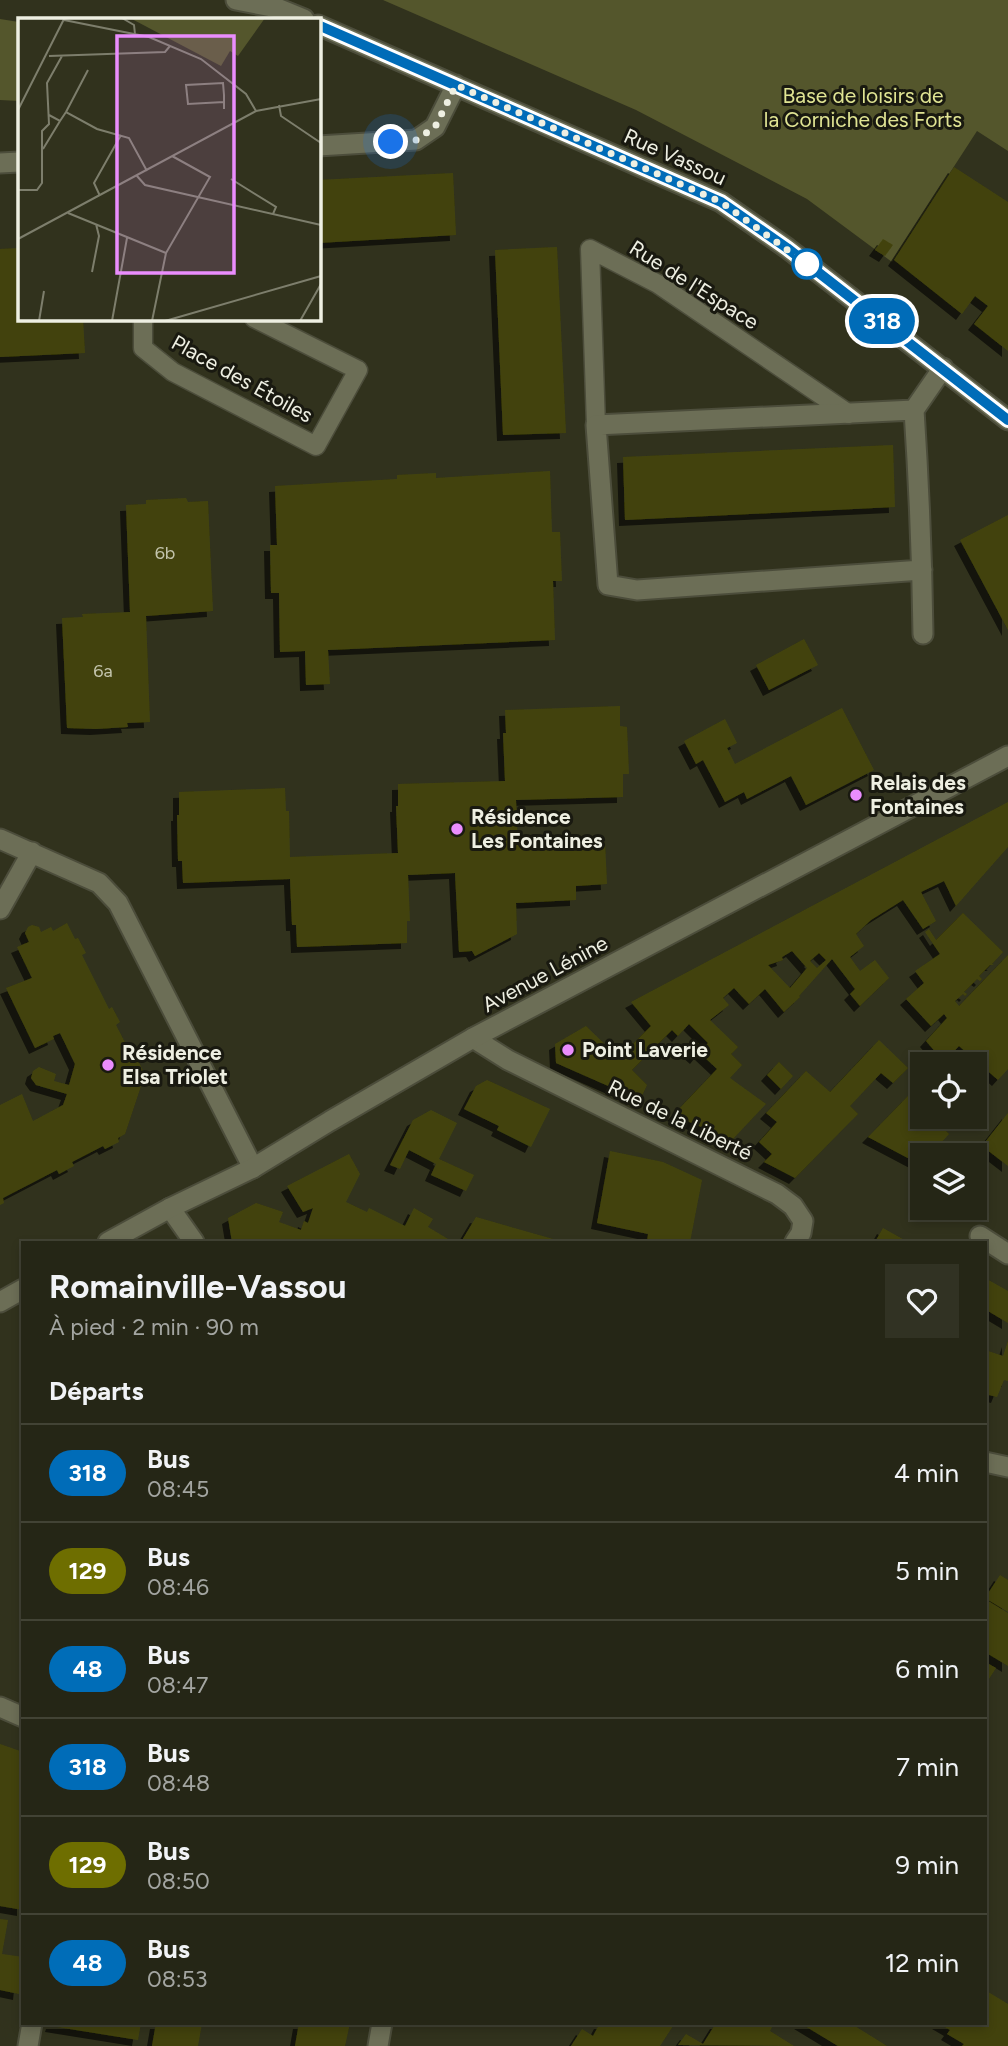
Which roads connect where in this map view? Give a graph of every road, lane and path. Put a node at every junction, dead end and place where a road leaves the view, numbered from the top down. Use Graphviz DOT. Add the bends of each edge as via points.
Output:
graph roads {
  1 [pos="236,0"];
  2 [pos="302,18"];
  3 [pos="320,26"];
  4 [pos="456,85"];
  5 [pos="320,146"];
  6 [pos="18,162"];
  7 [pos="0,163"];
  8 [pos="143,320"];
  9 [pos="258,320"];
  10 [pos="943,369"];
  11 [pos="914,410"];
  12 [pos="849,414"];
  13 [pos="1008,420"];
  14 [pos="596,425"];
  15 [pos="922,570"];
  16 [pos="923,634"];
  17 [pos="1008,755"];
  18 [pos="0,839"];
  19 [pos="32,852"];
  20 [pos="0,909"];
  21 [pos="473,1038"];
  22 [pos="253,1168"];
  23 [pos="170,1208"];
  24 [pos="980,1236"];
  25 [pos="110,1241"];
  26 [pos="193,1241"];
  27 [pos="795,1241"];
  28 [pos="1008,1254"];
  29 [pos="21,1290"];
  30 [pos="0,1302"];
  31 [pos="987,1462"];
  32 [pos="1008,1466"];
  33 [pos="0,1707"];
  34 [pos="21,1716"];
  35 [pos="32,2025"];
  36 [pos="382,2025"];
  37 [pos="28,2046"];
  38 [pos="378,2046"];
  1 -- 2 [label="street"];
  3 -- 4 [label="street, Rue Vassou"];
  4 -- 5 [label="street" via="435,127 416,140"];
  4 -- 10 [label="street, Rue Vassou" via="721,202"];
  6 -- 7 [label="street"];
  8 -- 9 [label="lane, Place des Étoiles" via="143,348 173,372 316,446 358,370"];
  10 -- 11 [label="street"];
  10 -- 13 [label="street, Rue Vassou"];
  11 -- 12 [label="street"];
  11 -- 15 [label="street"];
  12 -- 14 [label="street"];
  12 -- 14 [label="lane, Rue de l'Espace" via="658,284 590,249"];
  14 -- 15 [label="street, Rue de l'Espace" via="608,585 636,590"];
  15 -- 16 [label="street"];
  17 -- 21 [label="street, Avenue Lénine"];
  18 -- 19 [label="street"];
  19 -- 20 [label="street"];
  19 -- 22 [label="street" via="99,883 118,903"];
  21 -- 22 [label="street, Avenue Lénine"];
  21 -- 27 [label="street, Rue de la Liberté" via="508,1060 777,1194 803,1221"];
  22 -- 23 [label="street, Avenue Lénine"];
  23 -- 25 [label="street, Avenue Lénine"];
  23 -- 26 [label="street"];
  24 -- 28 [label="street"];
  29 -- 30 [label="street"];
  31 -- 32 [label="street"];
  33 -- 34 [label="street"];
  35 -- 37 [label="street"];
  36 -- 38 [label="street"];
}
